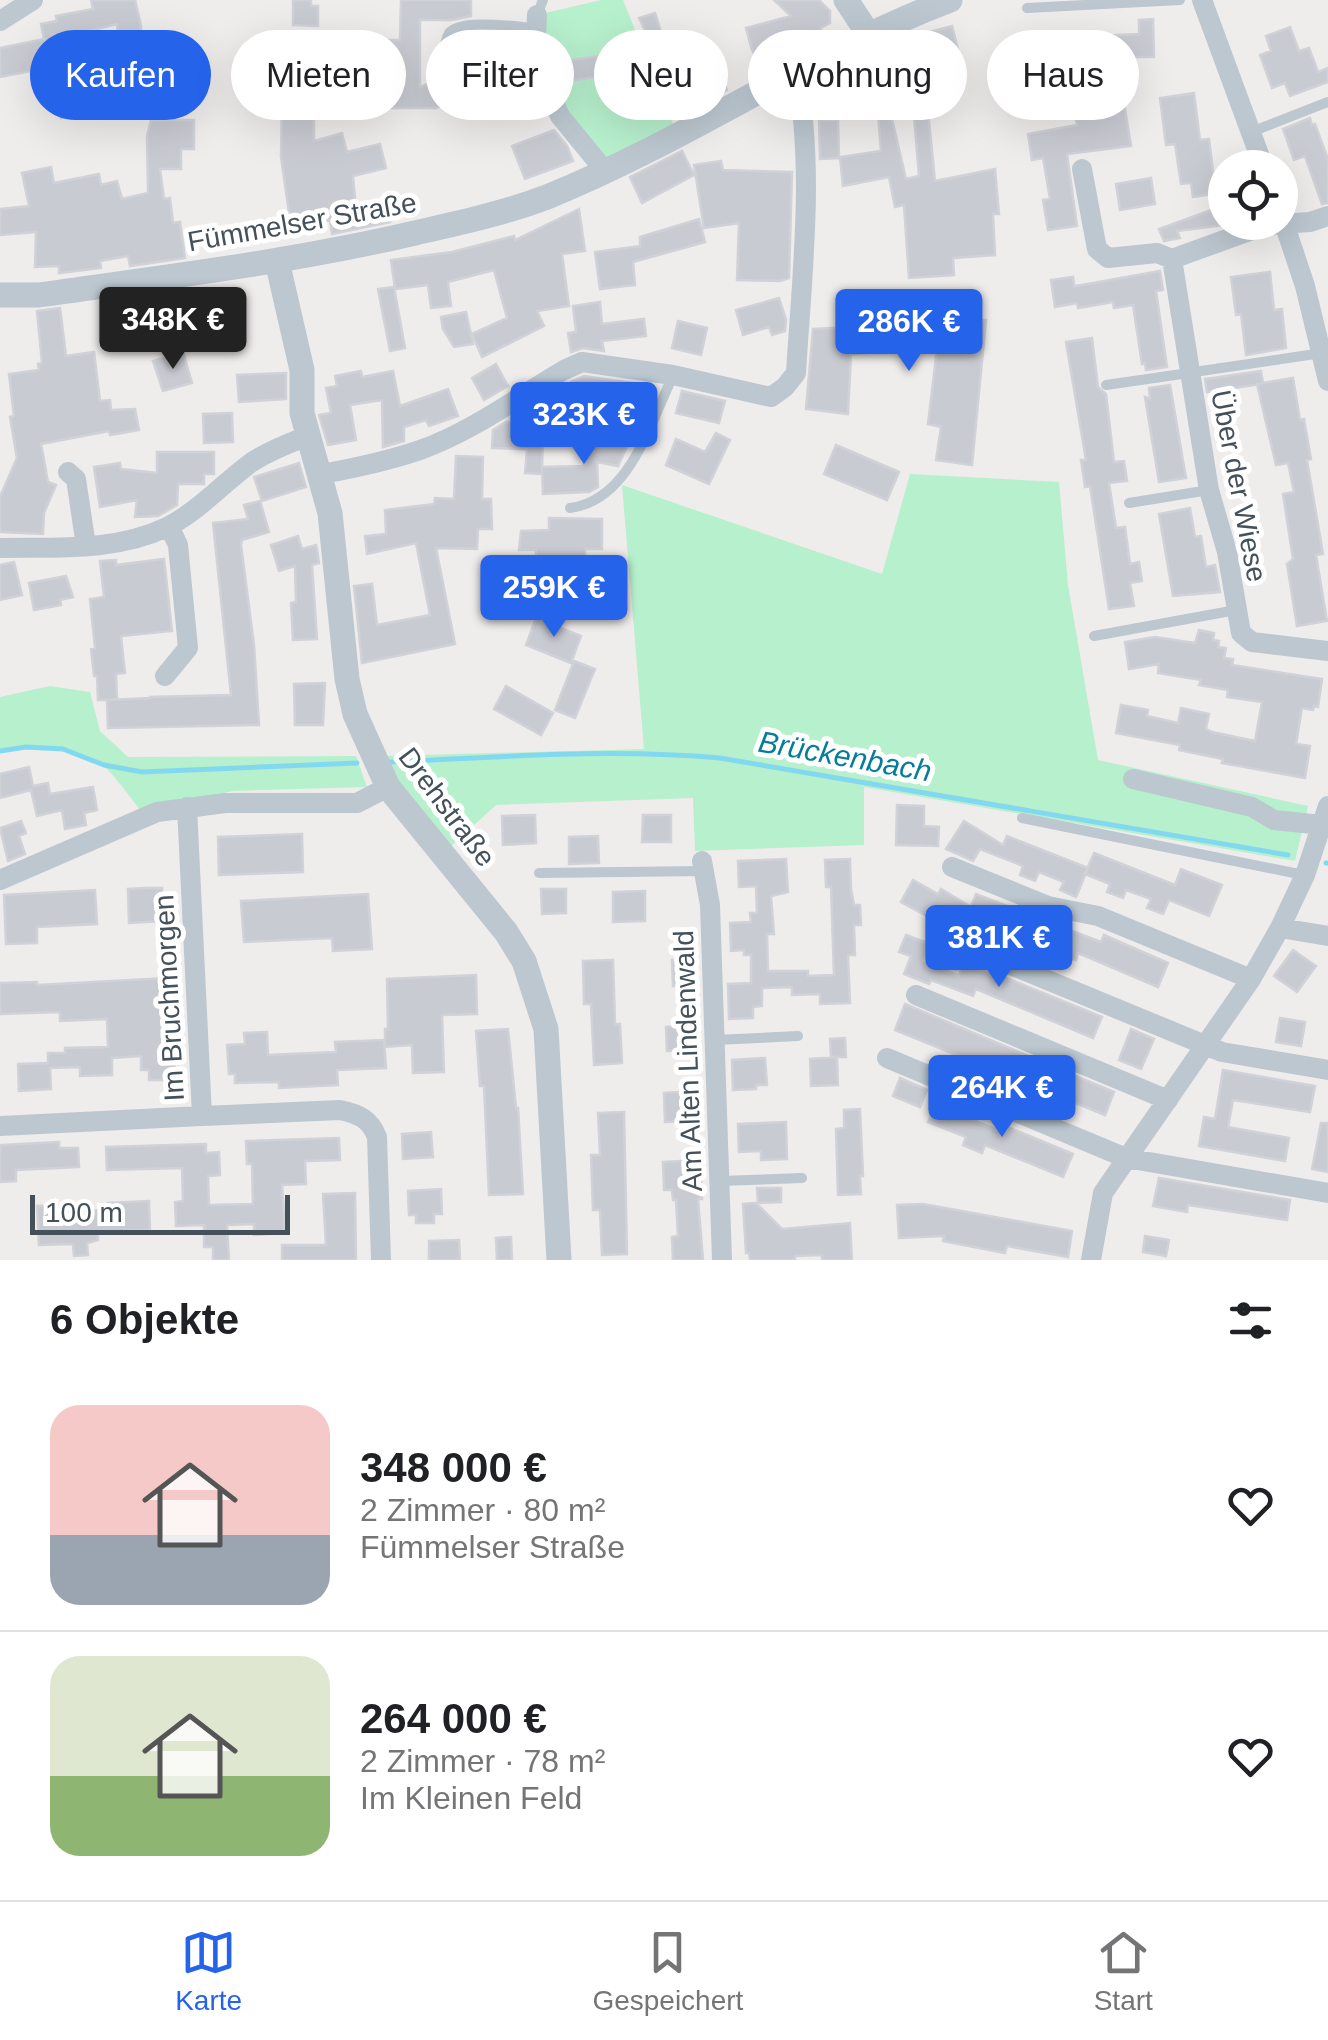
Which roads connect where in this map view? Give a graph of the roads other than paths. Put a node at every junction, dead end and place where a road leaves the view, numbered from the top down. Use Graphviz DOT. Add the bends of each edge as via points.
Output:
graph roads {
  1 [pos="34,0"];
  2 [pos="846,0"];
  3 [pos="950,0"];
  4 [pos="1180,0"];
  5 [pos="1202,0"];
  6 [pos="1026,8"];
  7 [pos="539,14"];
  8 [pos="0,21"];
  9 [pos="453,30"];
  10 [pos="866,30"];
  11 [pos="881,30"];
  12 [pos="748,95"];
  13 [pos="1328,102"];
  14 [pos="802,120"];
  15 [pos="1251,132"];
  16 [pos="1258,150"];
  17 [pos="1082,169"];
  18 [pos="605,171"];
  19 [pos="1328,216"];
  20 [pos="1298,220"];
  21 [pos="1226,240"];
  22 [pos="1290,240"];
  23 [pos="1172,260"];
  24 [pos="277,261"];
  25 [pos="0,295"];
  26 [pos="1322,353"];
  27 [pos="1195,372"];
  28 [pos="673,375"];
  29 [pos="1328,380"];
  30 [pos="1106,385"];
  31 [pos="308,436"];
  32 [pos="68,472"];
  33 [pos="322,474"];
  34 [pos="1209,490"];
  35 [pos="1129,503"];
  36 [pos="570,508"];
  37 [pos="169,526"];
  38 [pos="86,546"];
  39 [pos="0,548"];
  40 [pos="1236,610"];
  41 [pos="1094,636"];
  42 [pos="1328,652"];
  43 [pos="165,676"];
  44 [pos="1133,779"];
  45 [pos="388,787"];
  46 [pos="187,807"];
  47 [pos="1325,816"];
  48 [pos="1022,818"];
  49 [pos="703,866"];
  50 [pos="952,867"];
  51 [pos="539,873"];
  52 [pos="1305,875"];
  53 [pos="0,880"];
  54 [pos="1280,928"];
  55 [pos="1328,936"];
  56 [pos="943,937"];
  57 [pos="1251,979"];
  58 [pos="916,995"];
  59 [pos="798,1036"];
  60 [pos="715,1040"];
  61 [pos="1207,1045"];
  62 [pos="887,1058"];
  63 [pos="1328,1070"];
  64 [pos="1168,1100"];
  65 [pos="202,1116"];
  66 [pos="0,1126"];
  67 [pos="1126,1158"];
  68 [pos="802,1178"];
  69 [pos="720,1181"];
  70 [pos="1328,1193"];
  71 [pos="381,1260"];
  72 [pos="559,1260"];
  73 [pos="722,1260"];
  74 [pos="1092,1260"];
  1 -- 8 [label="street"];
  2 -- 10 [label="street"];
  3 -- 11 [label="street, Fümmelser Straße"];
  4 -- 6 [label="lane"];
  5 -- 15 [label="street"];
  7 -- 9 [label="lane"];
  7 -- 18 [label="street" via="536,59 560,116"];
  12 -- 18 [label="street, Fümmelser Straße"];
  13 -- 15 [label="lane"];
  14 -- 28 [label="street" via="806,205 796,372 771,397"];
  15 -- 16 [label="street"];
  17 -- 23 [label="street" via="1097,249 1108,258 1157,253"];
  18 -- 24 [label="street, Fümmelser Straße" via="468,221"];
  19 -- 20 [label="street"];
  21 -- 23 [label="street"];
  22 -- 26 [label="street"];
  23 -- 27 [label="street, Über der Wiese"];
  24 -- 25 [label="street, Fümmelser Straße"];
  24 -- 31 [label="street, Drehstraße" via="302,370"];
  26 -- 27 [label="lane"];
  26 -- 29 [label="street"];
  27 -- 30 [label="lane"];
  27 -- 34 [label="street, Über der Wiese"];
  28 -- 33 [label="street" via="582,362 423,449"];
  28 -- 36 [label="lane" via="618,484"];
  31 -- 33 [label="street, Drehstraße"];
  31 -- 37 [label="street" via="254,461"];
  32 -- 38 [label="street" via="76,479"];
  33 -- 45 [label="street, Drehstraße" via="354,714"];
  34 -- 35 [label="lane"];
  34 -- 40 [label="street, Über der Wiese"];
  37 -- 38 [label="street" via="124,542"];
  37 -- 43 [label="street" via="178,545 188,648"];
  38 -- 39 [label="street"];
  40 -- 41 [label="lane"];
  40 -- 42 [label="street, Über der Wiese" via="1241,633 1252,642"];
  44 -- 47 [label="street" via="1252,806 1274,820"];
  45 -- 46 [label="street" via="357,802"];
  45 -- 72 [label="street, Drehstraße" via="506,932 536,994 546,1030"];
  46 -- 53 [label="street" via="157,812"];
  46 -- 65 [label="street, Im Bruchmorgen"];
  47 -- 52 [label="street"];
  48 -- 52 [label="lane"];
  49 -- 51 [label="lane"];
  49 -- 60 [label="street, Am Alten Lindenwald"];
  50 -- 57 [label="street" via="1048,906 1098,916"];
  52 -- 54 [label="street"];
  54 -- 55 [label="street"];
  54 -- 57 [label="street"];
  56 -- 61 [label="street"];
  57 -- 61 [label="street"];
  58 -- 64 [label="street"];
  59 -- 60 [label="lane"];
  60 -- 69 [label="street, Am Alten Lindenwald"];
  61 -- 63 [label="street"];
  61 -- 64 [label="street"];
  62 -- 67 [label="street"];
  64 -- 67 [label="street"];
  65 -- 66 [label="street"];
  65 -- 71 [label="street, Im Bruchmorgen" via="358,1113 377,1138"];
  67 -- 70 [label="street"];
  67 -- 74 [label="street" via="1103,1193"];
  68 -- 69 [label="lane"];
  69 -- 73 [label="street, Am Alten Lindenwald"];
}
